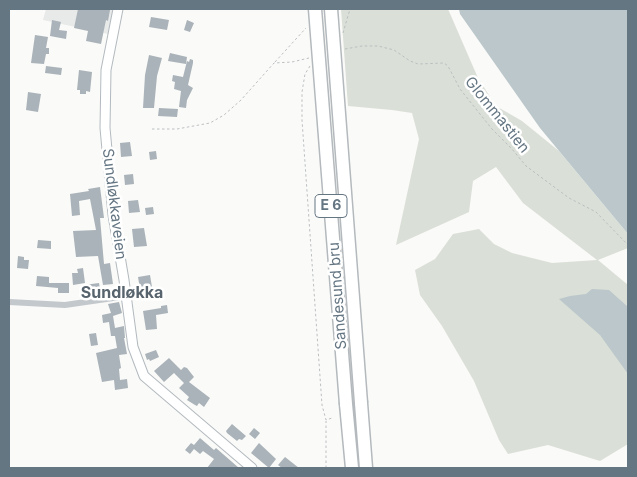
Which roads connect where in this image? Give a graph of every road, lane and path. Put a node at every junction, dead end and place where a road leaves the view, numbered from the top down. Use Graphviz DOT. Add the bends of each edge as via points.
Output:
graph roads {
  1 [pos="118,9"];
  2 [pos="315,9"];
  3 [pos="331,9"];
  4 [pos="350,9"];
  5 [pos="310,24"];
  6 [pos="343,36"];
  7 [pos="343,50"];
  8 [pos="308,58"];
  9 [pos="274,63"];
  10 [pos="312,63"];
  11 [pos="152,128"];
  12 [pos="628,244"];
  13 [pos="127,296"];
  14 [pos="9,302"];
  15 [pos="332,418"];
  16 [pos="326,420"];
  17 [pos="252,468"];
  18 [pos="326,468"];
  19 [pos="352,468"];
  20 [pos="366,468"];
  1 -- 13 [label="main road, Sundløkkaveien" via="106,70 105,128 113,215"];
  2 -- 19 [label="highway, Sandesund bru / E 6, bridge"];
  3 -- 20 [label="highway, Sandesund bru / E 6, bridge"];
  4 -- 6 [label="path"];
  5 -- 9 [label="path"];
  7 -- 12 [label="path, Glommastien" via="378,46 394,50 418,64 444,63 460,89 526,166 569,198 596,212"];
  8 -- 9 [label="path"];
  9 -- 11 [label="path" via="241,100 210,123 177,129"];
  10 -- 16 [label="path" via="305,74 302,120 322,405"];
  13 -- 14 [label="street" via="65,305"];
  13 -- 17 [label="main road, Sundløkkaveien" via="133,347 144,376"];
  15 -- 16 [label="path"];
  16 -- 18 [label="path"];
}
